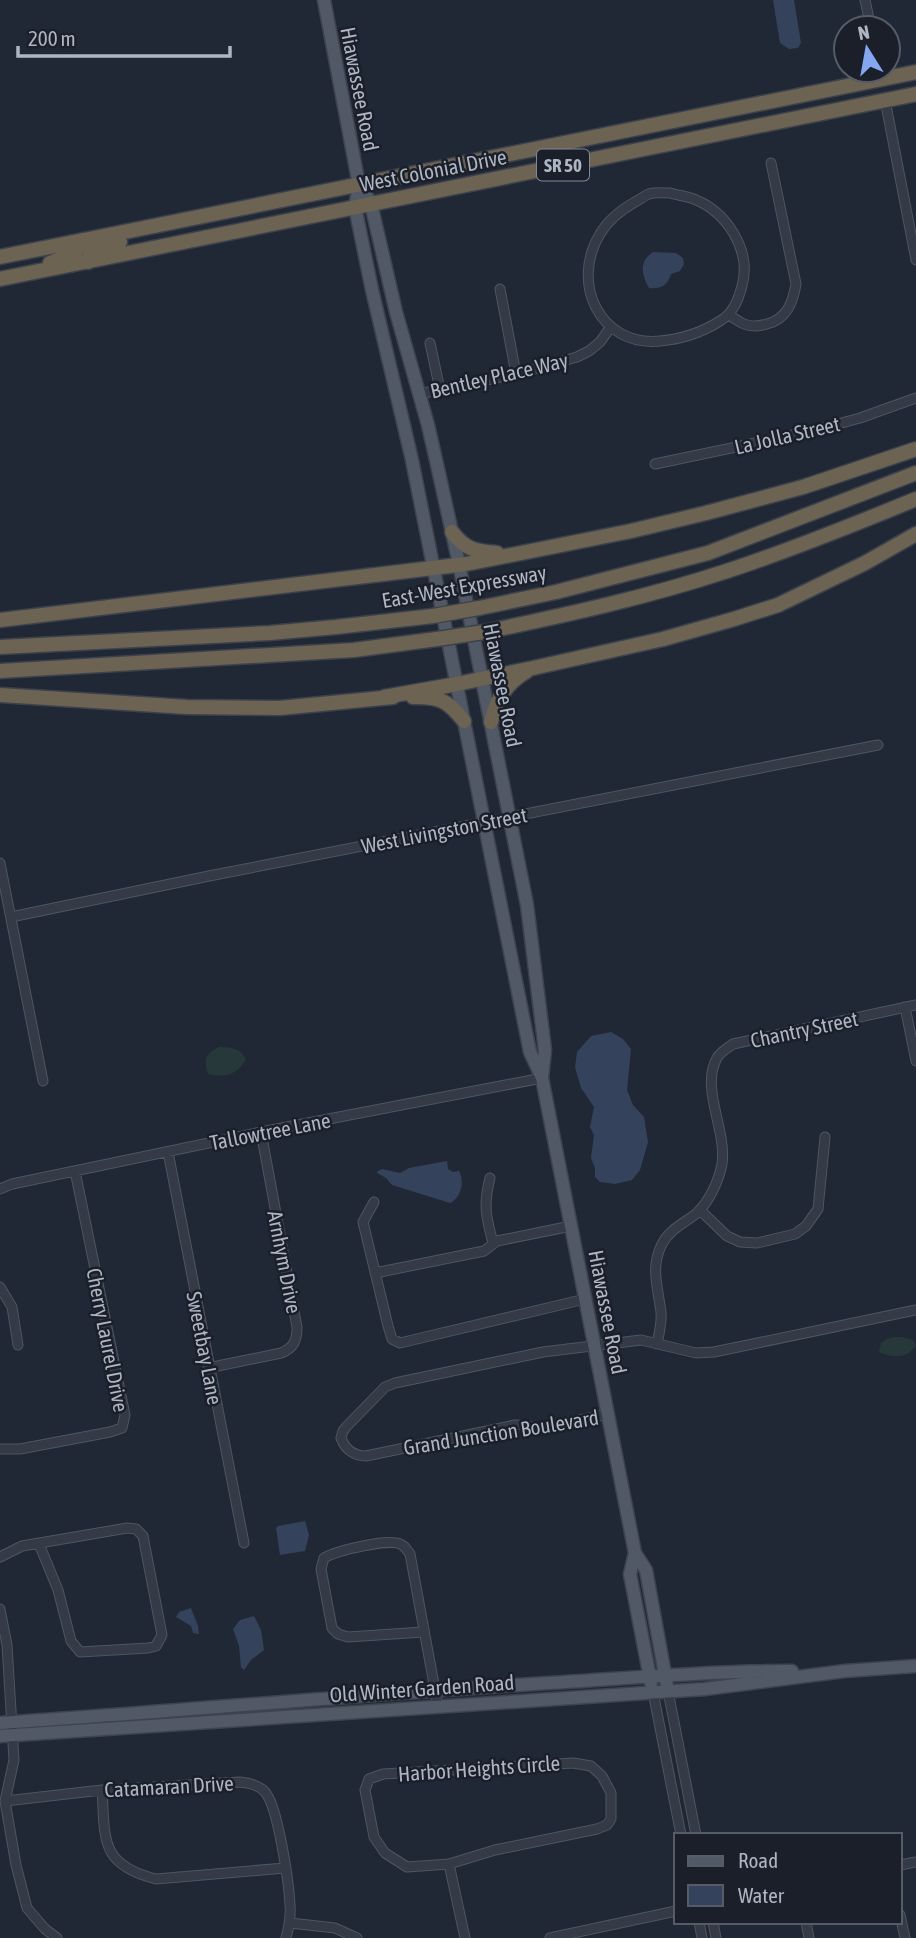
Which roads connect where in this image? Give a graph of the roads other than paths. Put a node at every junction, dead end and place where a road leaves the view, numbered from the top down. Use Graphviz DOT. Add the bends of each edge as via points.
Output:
graph roads {
  1 [pos="324,0"];
  2 [pos="916,79"];
  3 [pos="840,84"];
  4 [pos="876,84"];
  5 [pos="916,94"];
  6 [pos="885,100"];
  7 [pos="701,115"];
  8 [pos="812,115"];
  9 [pos="623,131"];
  10 [pos="637,150"];
  11 [pos="771,163"];
  12 [pos="560,165"];
  13 [pos="359,185"];
  14 [pos="371,204"];
  15 [pos="355,207"];
  16 [pos="187,220"];
  17 [pos="83,240"];
  18 [pos="0,257"];
  19 [pos="916,260"];
  20 [pos="88,262"];
  21 [pos="20,275"];
  22 [pos="0,279"];
  23 [pos="500,289"];
  24 [pos="729,315"];
  25 [pos="610,328"];
  26 [pos="430,343"];
  27 [pos="516,374"];
  28 [pos="440,390"];
  29 [pos="419,394"];
  30 [pos="916,398"];
  31 [pos="916,449"];
  32 [pos="655,464"];
  33 [pos="916,473"];
  34 [pos="916,499"];
  35 [pos="452,532"];
  36 [pos="916,534"];
  37 [pos="512,554"];
  38 [pos="459,565"];
  39 [pos="434,567"];
  40 [pos="0,620"];
  41 [pos="0,647"];
  42 [pos="533,668"];
  43 [pos="0,671"];
  44 [pos="482,678"];
  45 [pos="457,684"];
  46 [pos="0,695"];
  47 [pos="384,697"];
  48 [pos="464,721"];
  49 [pos="491,722"];
  50 [pos="878,745"];
  51 [pos="509,817"];
  52 [pos="484,822"];
  53 [pos="0,863"];
  54 [pos="11,917"];
  55 [pos="916,1005"];
  56 [pos="905,1007"];
  57 [pos="916,1061"];
  58 [pos="542,1078"];
  59 [pos="43,1081"];
  60 [pos="261,1132"];
  61 [pos="825,1137"];
  62 [pos="168,1152"];
  63 [pos="75,1171"];
  64 [pos="489,1178"];
  65 [pos="0,1189"];
  66 [pos="374,1202"];
  67 [pos="700,1210"];
  68 [pos="571,1226"];
  69 [pos="493,1243"];
  70 [pos="375,1273"];
  71 [pos="0,1287"];
  72 [pos="586,1299"];
  73 [pos="916,1310"];
  74 [pos="657,1344"];
  75 [pos="18,1345"];
  76 [pos="595,1346"];
  77 [pos="208,1368"];
  78 [pos="608,1414"];
  79 [pos="0,1449"];
  80 [pos="244,1543"];
  81 [pos="39,1544"];
  82 [pos="635,1553"];
  83 [pos="0,1556"];
  84 [pos="0,1609"];
  85 [pos="423,1632"];
  86 [pos="916,1666"];
  87 [pos="845,1671"];
  88 [pos="666,1675"];
  89 [pos="650,1676"];
  90 [pos="435,1690"];
  91 [pos="668,1691"];
  92 [pos="653,1692"];
  93 [pos="438,1706"];
  94 [pos="6,1729"];
  95 [pos="102,1790"];
  96 [pos="5,1801"];
  97 [pos="681,1833"];
  98 [pos="696,1833"];
  99 [pos="449,1864"];
  100 [pos="285,1868"];
  101 [pos="674,1911"];
  102 [pos="290,1923"];
  103 [pos="57,1938"];
  104 [pos="286,1938"];
  105 [pos="357,1938"];
  106 [pos="465,1938"];
  107 [pos="550,1938"];
  1 -- 13 [label="main road, Hiawassee Road"];
  2 -- 6 [label="highway" via="895,88"];
  3 -- 7 [label="highway, West Colonial Drive / SR 50"];
  4 -- 8 [label="highway" via="872,91"];
  5 -- 6 [label="highway, West Colonial Drive / SR 50"];
  6 -- 8 [label="highway, West Colonial Drive / SR 50"];
  6 -- 19 [label="street"];
  7 -- 9 [label="highway, West Colonial Drive / SR 50"];
  7 -- 10 [label="highway" via="651,135"];
  8 -- 10 [label="highway, West Colonial Drive / SR 50"];
  9 -- 12 [label="highway" via="612,144"];
  9 -- 13 [label="highway, West Colonial Drive / SR 50"];
  10 -- 12 [label="highway, West Colonial Drive / SR 50"];
  11 -- 24 [label="street" via="796,284 794,299 786,313 766,324 746,326"];
  12 -- 14 [label="highway, West Colonial Drive / SR 50"];
  13 -- 14 [label="main road, Hiawassee Road"];
  13 -- 15 [label="main road, Hiawassee Road"];
  13 -- 16 [label="highway, West Colonial Drive / SR 50"];
  14 -- 15 [label="highway, West Colonial Drive / SR 50"];
  14 -- 29 [label="main road, Hiawassee Road"];
  15 -- 20 [label="highway, West Colonial Drive / SR 50"];
  15 -- 39 [label="main road, Hiawassee Road"];
  16 -- 17 [label="highway, West Colonial Drive / SR 50"];
  16 -- 20 [label="highway" via="177,228 98,247"];
  17 -- 18 [label="highway, West Colonial Drive / SR 50"];
  17 -- 21 [label="highway" via="76,253"];
  20 -- 21 [label="highway, West Colonial Drive / SR 50"];
  21 -- 22 [label="highway, West Colonial Drive / SR 50"];
  23 -- 27 [label="street"];
  24 -- 25 [label="street" via="702,332 677,340 638,340"];
  24 -- 25 [label="street" via="745,276 738,240 729,225 693,198 649,194 612,219 591,256 591,297"];
  25 -- 27 [label="street, Bentley Place Way" via="600,342 577,357"];
  26 -- 28 [label="street"];
  27 -- 28 [label="street, Bentley Place Way"];
  28 -- 29 [label="street, Bentley Place Way"];
  29 -- 35 [label="main road, Hiawassee Road"];
  30 -- 32 [label="street, La Jolla Street" via="812,431"];
  31 -- 37 [label="highway" via="706,513"];
  33 -- 41 [label="highway, East-West Expressway, bridge" via="708,553 479,608 270,633"];
  34 -- 43 [label="highway, bridge" via="726,572 484,632 354,650"];
  35 -- 37 [label="highway" via="468,548"];
  35 -- 38 [label="main road, Hiawassee Road"];
  36 -- 42 [label="highway" via="778,605 663,639"];
  37 -- 38 [label="highway"];
  38 -- 39 [label="highway"];
  38 -- 44 [label="main road, Hiawassee Road"];
  39 -- 40 [label="highway"];
  39 -- 45 [label="main road, Hiawassee Road"];
  42 -- 44 [label="highway"];
  42 -- 49 [label="highway" via="509,684"];
  44 -- 45 [label="highway"];
  44 -- 49 [label="main road, Hiawassee Road"];
  45 -- 47 [label="highway"];
  45 -- 48 [label="main road, Hiawassee Road"];
  46 -- 47 [label="highway" via="280,708"];
  47 -- 48 [label="highway" via="436,698"];
  48 -- 52 [label="main road, Hiawassee Road"];
  49 -- 51 [label="main road, Hiawassee Road"];
  50 -- 51 [label="street, West Livingston Street"];
  51 -- 52 [label="street, West Livingston Street"];
  51 -- 58 [label="main road, Hiawassee Road" via="537,978 545,1050"];
  52 -- 54 [label="street, West Livingston Street"];
  52 -- 58 [label="main road, Hiawassee Road" via="530,1052"];
  53 -- 54 [label="street"];
  54 -- 59 [label="street"];
  55 -- 56 [label="street, Chantry Street"];
  56 -- 57 [label="street"];
  56 -- 67 [label="street, Chantry Street" via="733,1044 717,1056 710,1080 722,1164 716,1186"];
  58 -- 60 [label="street, Tallowtree Lane"];
  58 -- 68 [label="main road, Hiawassee Road"];
  60 -- 62 [label="street, Tallowtree Lane"];
  60 -- 77 [label="street, Arnhym Drive" via="297,1337 289,1350 281,1353"];
  61 -- 67 [label="street" via="818,1209 795,1234 740,1242"];
  62 -- 63 [label="street, Tallowtree Lane"];
  62 -- 77 [label="street, Sweetbay Lane"];
  63 -- 65 [label="street, Tallowtree Lane"];
  63 -- 79 [label="street, Cherry Laurel Drive" via="125,1415 122,1428 20,1450"];
  64 -- 69 [label="street" via="484,1199"];
  66 -- 70 [label="street" via="363,1222"];
  67 -- 74 [label="street, Chantry Street" via="662,1243 654,1277 661,1315"];
  68 -- 69 [label="street"];
  68 -- 72 [label="main road, Hiawassee Road"];
  69 -- 70 [label="street" via="484,1251"];
  70 -- 72 [label="street" via="390,1333 400,1343"];
  71 -- 75 [label="street" via="12,1307"];
  72 -- 76 [label="main road, Hiawassee Road"];
  73 -- 74 [label="street, Grand Junction Boulevard" via="714,1352"];
  74 -- 76 [label="street, Grand Junction Boulevard" via="641,1340"];
  76 -- 78 [label="main road, Hiawassee Road"];
  76 -- 78 [label="street, Grand Junction Boulevard" via="395,1382 356,1416 341,1438 348,1450 366,1456 514,1425 541,1428"];
  77 -- 80 [label="street, Sweetbay Lane"];
  78 -- 82 [label="main road, Hiawassee Road"];
  81 -- 81 [label="street" via="136,1529 143,1536 162,1635 156,1646 80,1652 71,1641 58,1590"];
  81 -- 83 [label="street"];
  82 -- 88 [label="main road, Hiawassee Road" via="646,1570"];
  82 -- 89 [label="main road, Hiawassee Road" via="630,1574"];
  84 -- 94 [label="street" via="7,1644"];
  85 -- 85 [label="street" via="410,1554 402,1545 391,1542 324,1558 321,1569 332,1628 338,1634"];
  85 -- 90 [label="street"];
  86 -- 87 [label="main road, Old Winter Garden Road"];
  87 -- 88 [label="main road, Old Winter Garden Road"];
  87 -- 91 [label="main road, Old Winter Garden Road"];
  88 -- 89 [label="main road, Old Winter Garden Road"];
  88 -- 91 [label="main road, Hiawassee Road"];
  89 -- 90 [label="main road, Old Winter Garden Road"];
  89 -- 92 [label="main road, Hiawassee Road"];
  90 -- 93 [label="street"];
  90 -- 94 [label="main road, Old Winter Garden Road"];
  91 -- 92 [label="main road, Old Winter Garden Road"];
  91 -- 98 [label="street"];
  92 -- 93 [label="main road, Old Winter Garden Road"];
  92 -- 97 [label="street"];
  93 -- 94 [label="main road, Old Winter Garden Road"];
  94 -- 96 [label="street" via="14,1760"];
  95 -- 96 [label="street, Catamaran Drive"];
  95 -- 100 [label="street, Catamaran Drive" via="253,1783 265,1791 274,1810"];
  95 -- 100 [label="street" via="111,1854 140,1875 156,1879"];
  96 -- 103 [label="street" via="27,1908"];
  99 -- 99 [label="street, Harbor Heights Circle" via="607,1825 611,1793 591,1766 573,1762 383,1774 369,1779 365,1790 374,1837 385,1853 407,1867"];
  99 -- 106 [label="street"];
  100 -- 102 [label="street, Catamaran Drive"];
  101 -- 107 [label="street"];
  102 -- 104 [label="street, Catamaran Drive"];
  102 -- 105 [label="street" via="335,1928"];
}
